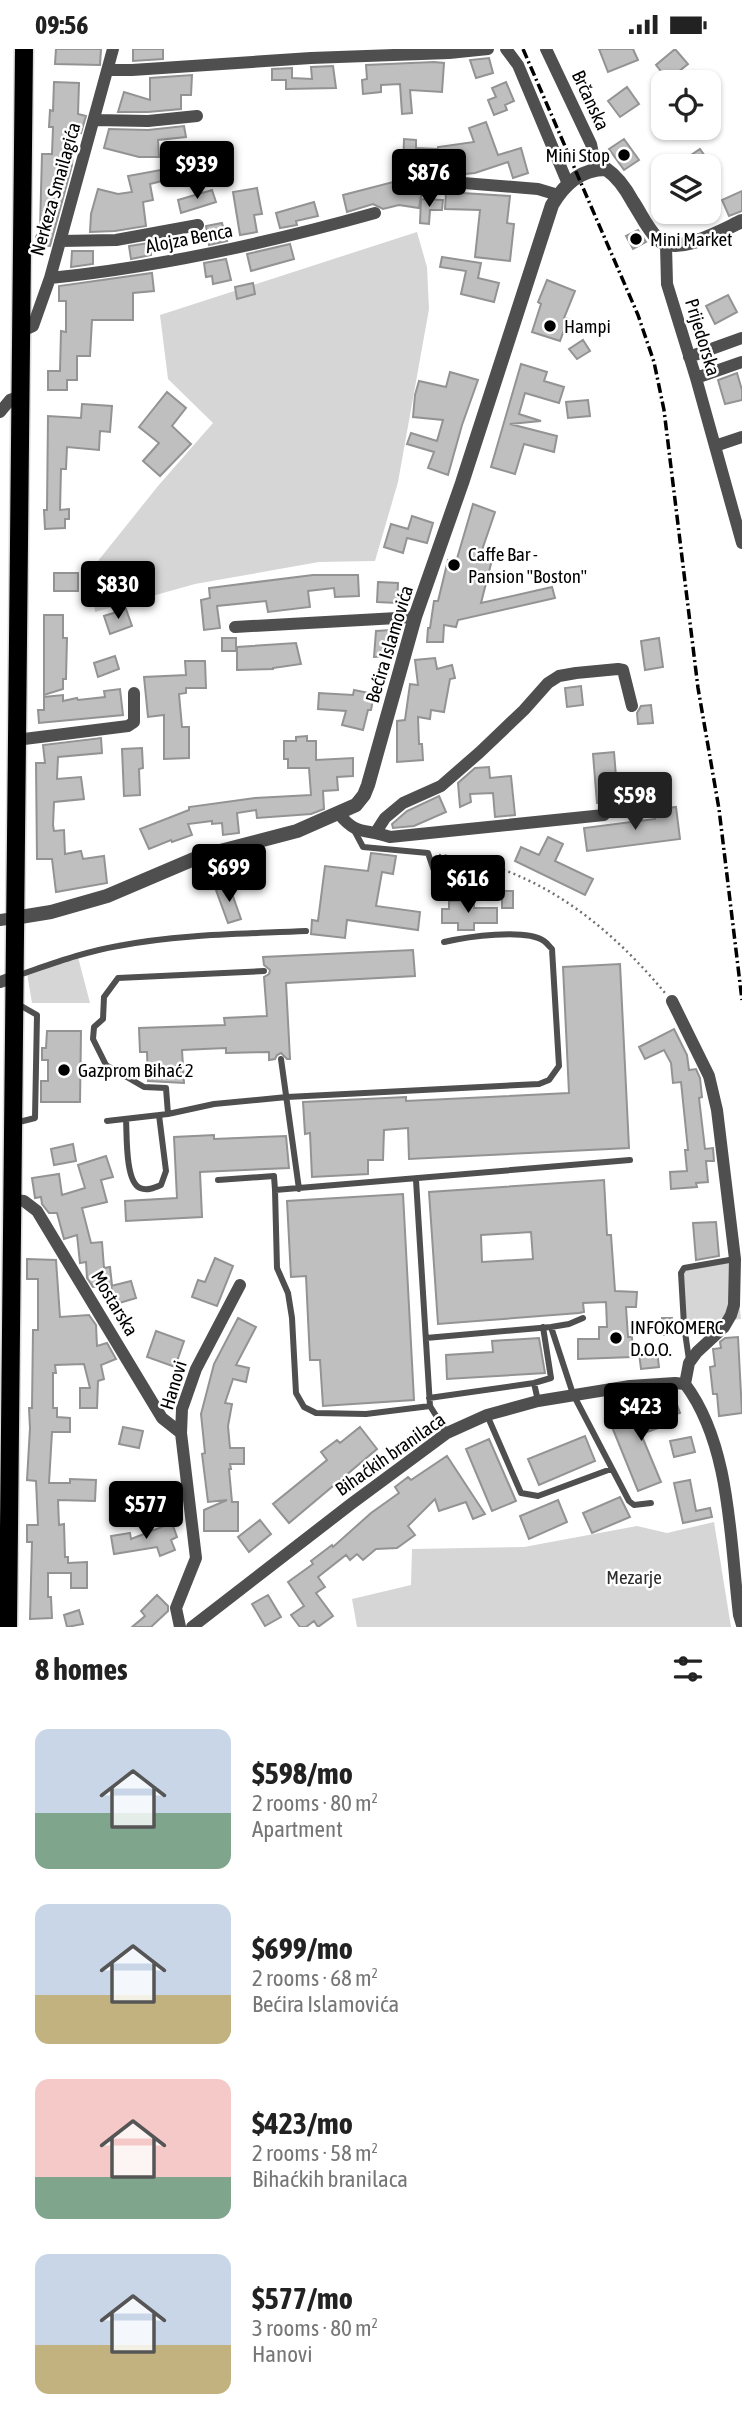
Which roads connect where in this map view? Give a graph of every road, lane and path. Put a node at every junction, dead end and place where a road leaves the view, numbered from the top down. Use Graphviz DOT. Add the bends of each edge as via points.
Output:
graph roads {
  1 [pos="24,49"];
  2 [pos="113,49"];
  3 [pos="488,49"];
  4 [pos="506,49"];
  5 [pos="546,49"];
  6 [pos="108,70"];
  7 [pos="197,116"];
  8 [pos="95,120"];
  9 [pos="596,169"];
  10 [pos="401,178"];
  11 [pos="563,189"];
  12 [pos="375,213"];
  13 [pos="742,221"];
  14 [pos="198,225"];
  15 [pos="60,241"];
  16 [pos="666,245"];
  17 [pos="50,278"];
  18 [pos="22,331"];
  19 [pos="742,338"];
  20 [pos="690,357"];
  21 [pos="742,362"];
  22 [pos="696,378"];
  23 [pos="21,396"];
  24 [pos="0,412"];
  25 [pos="742,436"];
  26 [pos="715,446"];
  27 [pos="742,542"];
  28 [pos="415,617"];
  29 [pos="235,627"];
  30 [pos="134,693"];
  31 [pos="632,706"];
  32 [pos="16,740"];
  33 [pos="339,814"];
  34 [pos="604,815"];
  35 [pos="354,829"];
  36 [pos="376,832"];
  37 [pos="428,853"];
  38 [pos="441,891"];
  39 [pos="7,919"];
  40 [pos="306,931"];
  41 [pos="444,941"];
  42 [pos="264,971"];
  43 [pos="7,979"];
  44 [pos="672,1001"];
  45 [pos="281,1059"];
  46 [pos="288,1097"];
  47 [pos="168,1114"];
  48 [pos="159,1115"];
  49 [pos="126,1119"];
  50 [pos="107,1121"];
  51 [pos="630,1160"];
  52 [pos="218,1180"];
  53 [pos="416,1180"];
  54 [pos="299,1189"];
  55 [pos="275,1190"];
  56 [pos="13,1199"];
  57 [pos="735,1259"];
  58 [pos="240,1285"];
  59 [pos="583,1318"];
  60 [pos="547,1327"];
  61 [pos="426,1338"];
  62 [pos="689,1363"];
  63 [pos="534,1383"];
  64 [pos="685,1384"];
  65 [pos="573,1394"];
  66 [pos="538,1401"];
  67 [pos="429,1402"];
  68 [pos="487,1415"];
  69 [pos="181,1433"];
  70 [pos="447,1433"];
  71 [pos="5,1441"];
  72 [pos="611,1469"];
  73 [pos="651,1503"];
  74 [pos="742,1625"];
  75 [pos="8,1627"];
  76 [pos="180,1627"];
  77 [pos="192,1627"];
  1 -- 18 [label="main road"];
  2 -- 6 [label="street, Nerkeza Smailagića"];
  3 -- 6 [label="street"];
  4 -- 11 [label="street" via="519,65"];
  5 -- 9 [label="street, Brčanska" via="591,144"];
  6 -- 8 [label="street, Nerkeza Smailagića"];
  7 -- 8 [label="street"];
  8 -- 15 [label="street, Nerkeza Smailagića"];
  9 -- 11 [label="street" via="579,175"];
  9 -- 16 [label="street" via="614,174"];
  10 -- 11 [label="street"];
  11 -- 28 [label="street, Bećira Islamovića" via="552,205"];
  12 -- 17 [label="street, Alojza Benca" via="249,246 116,272"];
  13 -- 16 [label="street" via="691,243"];
  14 -- 15 [label="street" via="116,240"];
  15 -- 17 [label="street, Nerkeza Smailagića"];
  16 -- 20 [label="street, Prijedorska" via="667,284"];
  17 -- 18 [label="street, Nerkeza Smailagića" via="33,326"];
  18 -- 23 [label="main road"];
  19 -- 20 [label="street"];
  20 -- 22 [label="street, Prijedorska"];
  21 -- 22 [label="street"];
  22 -- 26 [label="street, Prijedorska"];
  23 -- 24 [label="street"];
  23 -- 32 [label="main road"];
  25 -- 26 [label="street"];
  26 -- 27 [label="street, Prijedorska"];
  28 -- 29 [label="street"];
  28 -- 33 [label="street, Bećira Islamovića" via="364,795"];
  30 -- 32 [label="street" via="132,724"];
  31 -- 36 [label="street" via="623,670 559,676 441,786 403,803"];
  32 -- 39 [label="main road"];
  33 -- 35 [label="street"];
  33 -- 39 [label="street, Bećira Islamovića" via="297,831 201,856 107,896"];
  34 -- 36 [label="street" via="390,837"];
  35 -- 36 [label="street"];
  35 -- 37 [label="lane" via="363,847"];
  37 -- 38 [label="lane"];
  37 -- 44 [label="path" via="479,860 541,886 583,911"];
  39 -- 43 [label="main road" via="13,939"];
  40 -- 43 [label="lane" via="118,946"];
  41 -- 46 [label="lane" via="488,934 533,937 552,949 559,1066 549,1080"];
  42 -- 47 [label="lane" via="118,978 104,997 103,1019 94,1027 93,1039 106,1065 144,1087 166,1088"];
  43 -- 56 [label="main road" via="14,1002"];
  44 -- 57 [label="street" via="709,1076"];
  45 -- 46 [label="lane"];
  46 -- 47 [label="lane"];
  46 -- 54 [label="lane"];
  47 -- 48 [label="lane"];
  48 -- 49 [label="lane"];
  48 -- 49 [label="lane" via="166,1171 161,1185 151,1189 140,1189 129,1170"];
  49 -- 50 [label="lane"];
  51 -- 53 [label="lane"];
  52 -- 55 [label="lane" via="274,1176"];
  53 -- 54 [label="lane"];
  53 -- 61 [label="lane"];
  54 -- 55 [label="lane"];
  55 -- 67 [label="lane" via="277,1268 288,1293 296,1393 304,1407 316,1413 366,1414"];
  56 -- 69 [label="street, Mostarska" via="37,1211 162,1418"];
  56 -- 71 [label="main road"];
  57 -- 62 [label="street" via="731,1315"];
  57 -- 62 [label="lane" via="684,1268 681,1273"];
  58 -- 69 [label="street, Hanovi" via="196,1369 182,1409"];
  59 -- 60 [label="lane"];
  60 -- 61 [label="lane"];
  60 -- 63 [label="lane" via="551,1378"];
  60 -- 65 [label="lane"];
  61 -- 67 [label="lane"];
  62 -- 64 [label="street"];
  63 -- 66 [label="lane"];
  63 -- 67 [label="lane"];
  64 -- 65 [label="street, Bihaćkih branilaca"];
  64 -- 74 [label="street" via="705,1416 718,1450"];
  65 -- 66 [label="street, Bihaćkih branilaca"];
  65 -- 72 [label="lane"];
  66 -- 68 [label="street, Bihaćkih branilaca"];
  67 -- 70 [label="lane"];
  68 -- 70 [label="street, Bihaćkih branilaca"];
  68 -- 72 [label="lane" via="521,1493 538,1496"];
  69 -- 76 [label="street, Hanovi" via="196,1558 176,1608"];
  70 -- 77 [label="street, Bihaćkih branilaca"];
  71 -- 75 [label="main road"];
  72 -- 73 [label="lane" via="629,1501 634,1505"];
}
